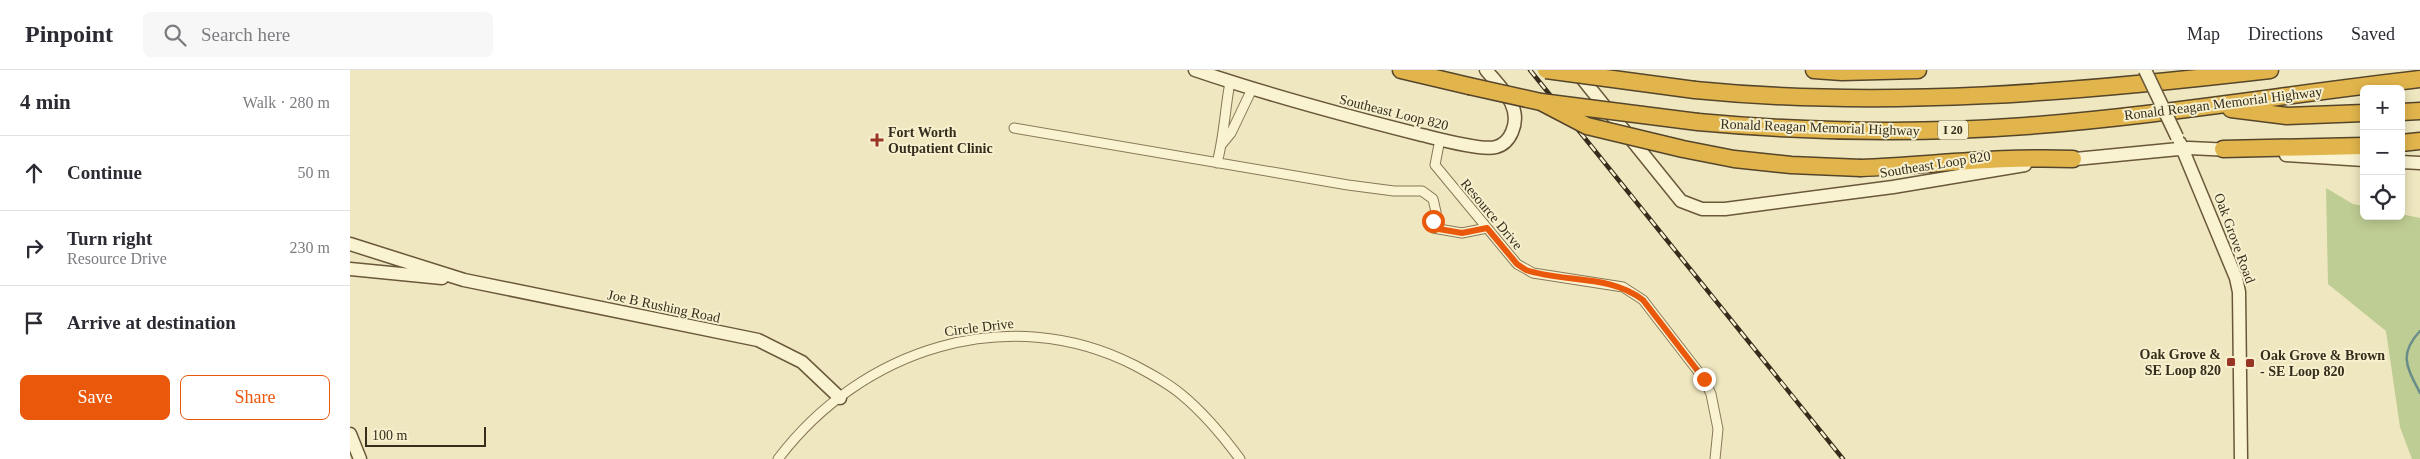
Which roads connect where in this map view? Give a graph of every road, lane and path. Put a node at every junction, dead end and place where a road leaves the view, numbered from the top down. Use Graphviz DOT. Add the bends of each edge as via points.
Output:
graph roads {
  1 [pos="1195,70"];
  2 [pos="1401,70"];
  3 [pos="1486,70"];
  4 [pos="1546,70"];
  5 [pos="1575,70"];
  6 [pos="1814,70"];
  7 [pos="1918,70"];
  8 [pos="2145,70"];
  9 [pos="2260,71"];
  10 [pos="2420,79"];
  11 [pos="1230,82"];
  12 [pos="1252,89"];
  13 [pos="1541,102"];
  14 [pos="2206,106"];
  15 [pos="2420,111"];
  16 [pos="2405,112"];
  17 [pos="2360,113"];
  18 [pos="1014,128"];
  19 [pos="1440,139"];
  20 [pos="2420,141"];
  21 [pos="2405,143"];
  22 [pos="1222,144"];
  23 [pos="2360,146"];
  24 [pos="2182,149"];
  25 [pos="2223,149"];
  26 [pos="2074,159"];
  27 [pos="2360,160"];
  28 [pos="2405,162"];
  29 [pos="1217,163"];
  30 [pos="2420,163"];
  31 [pos="1487,228"];
  32 [pos="350,244"];
  33 [pos="350,269"];
  34 [pos="464,280"];
  35 [pos="840,398"];
  36 [pos="350,434"];
  37 [pos="360,459"];
  38 [pos="778,459"];
  39 [pos="1240,459"];
  40 [pos="1715,459"];
  41 [pos="2241,459"];
  1 -- 11 [label="main road, Southeast Loop 820"];
  2 -- 13 [label="highway, Ronald Reagan Memorial Highway / I 20, bridge"];
  3 -- 19 [label="main road, Southeast Loop 820" via="1514,108 1516,118 1512,134 1506,142 1490,148"];
  4 -- 9 [label="highway, Ronald Reagan Memorial Highway, bridge" via="1695,90 1818,99 1941,98 2046,92"];
  5 -- 26 [label="main road, Southeast Loop 820" via="1682,202 1702,209 1725,209 1893,187"];
  6 -- 7 [label="highway"];
  8 -- 24 [label="main road, Oak Grove Road, bridge"];
  10 -- 14 [label="highway, Ronald Reagan Memorial Highway / I 20"];
  11 -- 12 [label="main road, Southeast Loop 820"];
  11 -- 22 [label="street"];
  12 -- 19 [label="main road, Southeast Loop 820"];
  12 -- 22 [label="street"];
  13 -- 14 [label="highway, Ronald Reagan Memorial Highway / I 20, bridge" via="1698,122 1816,130 2027,126"];
  13 -- 26 [label="highway, bridge" via="1587,126 1734,159 1861,168 2026,157"];
  14 -- 17 [label="highway" via="2287,116"];
  15 -- 16 [label="highway"];
  18 -- 29 [label="street"];
  19 -- 31 [label="street, Resource Drive" via="1435,165"];
  20 -- 21 [label="highway"];
  22 -- 29 [label="street"];
  23 -- 25 [label="highway"];
  24 -- 25 [label="main road, Southeast Loop 820"];
  24 -- 26 [label="main road, Southeast Loop 820"];
  24 -- 41 [label="main road, Oak Grove Road" via="2217,230 2239,292"];
  25 -- 27 [label="main road, Southeast Loop 820"];
  28 -- 30 [label="main road"];
  29 -- 31 [label="street" via="1348,185 1422,191 1433,199 1436,212 1433,228 1462,233"];
  31 -- 40 [label="street, Resource Drive" via="1517,264 1526,270 1623,287 1643,300 1704,379 1711,394 1718,429"];
  32 -- 34 [label="main road, Joe B Rushing Road"];
  33 -- 34 [label="main road, Joe B Rushing Road"];
  34 -- 35 [label="main road, Joe B Rushing Road" via="758,340 802,362"];
  35 -- 38 [label="street, Circle Drive" via="808,425"];
  35 -- 39 [label="street, Circle Drive" via="883,370 932,348 1001,336 1049,338 1119,357 1168,385 1206,417"];
  36 -- 37 [label="main road"];
}
